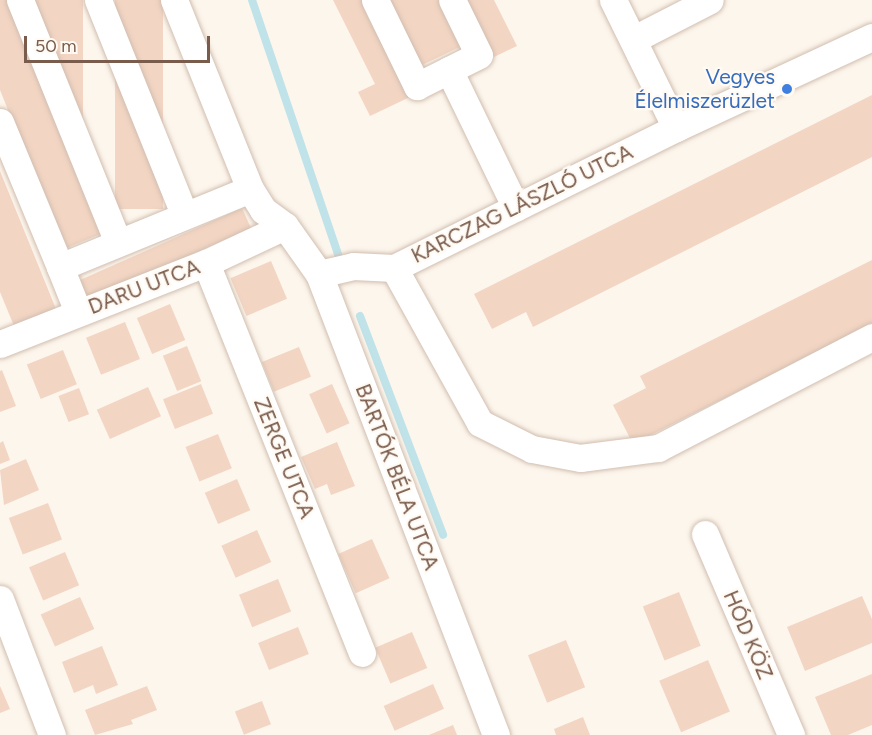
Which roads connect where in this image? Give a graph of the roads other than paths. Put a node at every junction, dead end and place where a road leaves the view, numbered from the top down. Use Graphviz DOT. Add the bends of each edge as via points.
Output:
graph roads {
  1 [pos="20,0"];
  2 [pos="98,0"];
  3 [pos="174,0"];
  4 [pos="375,0"];
  5 [pos="452,0"];
  6 [pos="612,0"];
  7 [pos="710,0"];
  8 [pos="872,37"];
  9 [pos="634,39"];
  10 [pos="449,70"];
  11 [pos="0,122"];
  12 [pos="676,128"];
  13 [pos="250,189"];
  14 [pos="516,208"];
  15 [pos="184,214"];
  16 [pos="285,226"];
  17 [pos="118,242"];
  18 [pos="206,263"];
  19 [pos="60,267"];
  20 [pos="394,268"];
  21 [pos="319,274"];
  22 [pos="78,312"];
  23 [pos="2,337"];
  24 [pos="872,337"];
  25 [pos="705,534"];
  26 [pos="0,599"];
  27 [pos="362,653"];
  28 [pos="52,735"];
  29 [pos="496,735"];
  30 [pos="791,735"];
  1 -- 17 [label="street"];
  2 -- 15 [label="street"];
  3 -- 13 [label="street, BARTÓK BÉLA UTCA"];
  4 -- 10 [label="street" via="417,86"];
  5 -- 10 [label="street" via="479,55"];
  6 -- 9 [label="street"];
  7 -- 9 [label="street"];
  8 -- 12 [label="street, KARCZAG LÁSZLÓ UTCA"];
  9 -- 12 [label="street"];
  10 -- 14 [label="street"];
  11 -- 19 [label="street"];
  12 -- 14 [label="street, KARCZAG LÁSZLÓ UTCA"];
  13 -- 15 [label="street"];
  13 -- 16 [label="street, BARTÓK BÉLA UTCA" via="263,210"];
  14 -- 20 [label="street, KARCZAG LÁSZLÓ UTCA"];
  15 -- 17 [label="street"];
  16 -- 18 [label="street, DARU UTCA"];
  16 -- 21 [label="street, BARTÓK BÉLA UTCA"];
  17 -- 19 [label="street"];
  18 -- 22 [label="street, DARU UTCA"];
  18 -- 27 [label="street, ZERGE UTCA"];
  19 -- 22 [label="street"];
  20 -- 21 [label="street" via="353,266"];
  20 -- 24 [label="street, KARCZAG LÁSZLÓ UTCA" via="480,423 532,448 580,458 658,447"];
  21 -- 29 [label="street, BARTÓK BÉLA UTCA"];
  22 -- 23 [label="street, DARU UTCA"];
  25 -- 30 [label="street, HÓD KÖZ"];
  26 -- 28 [label="street"];
}
